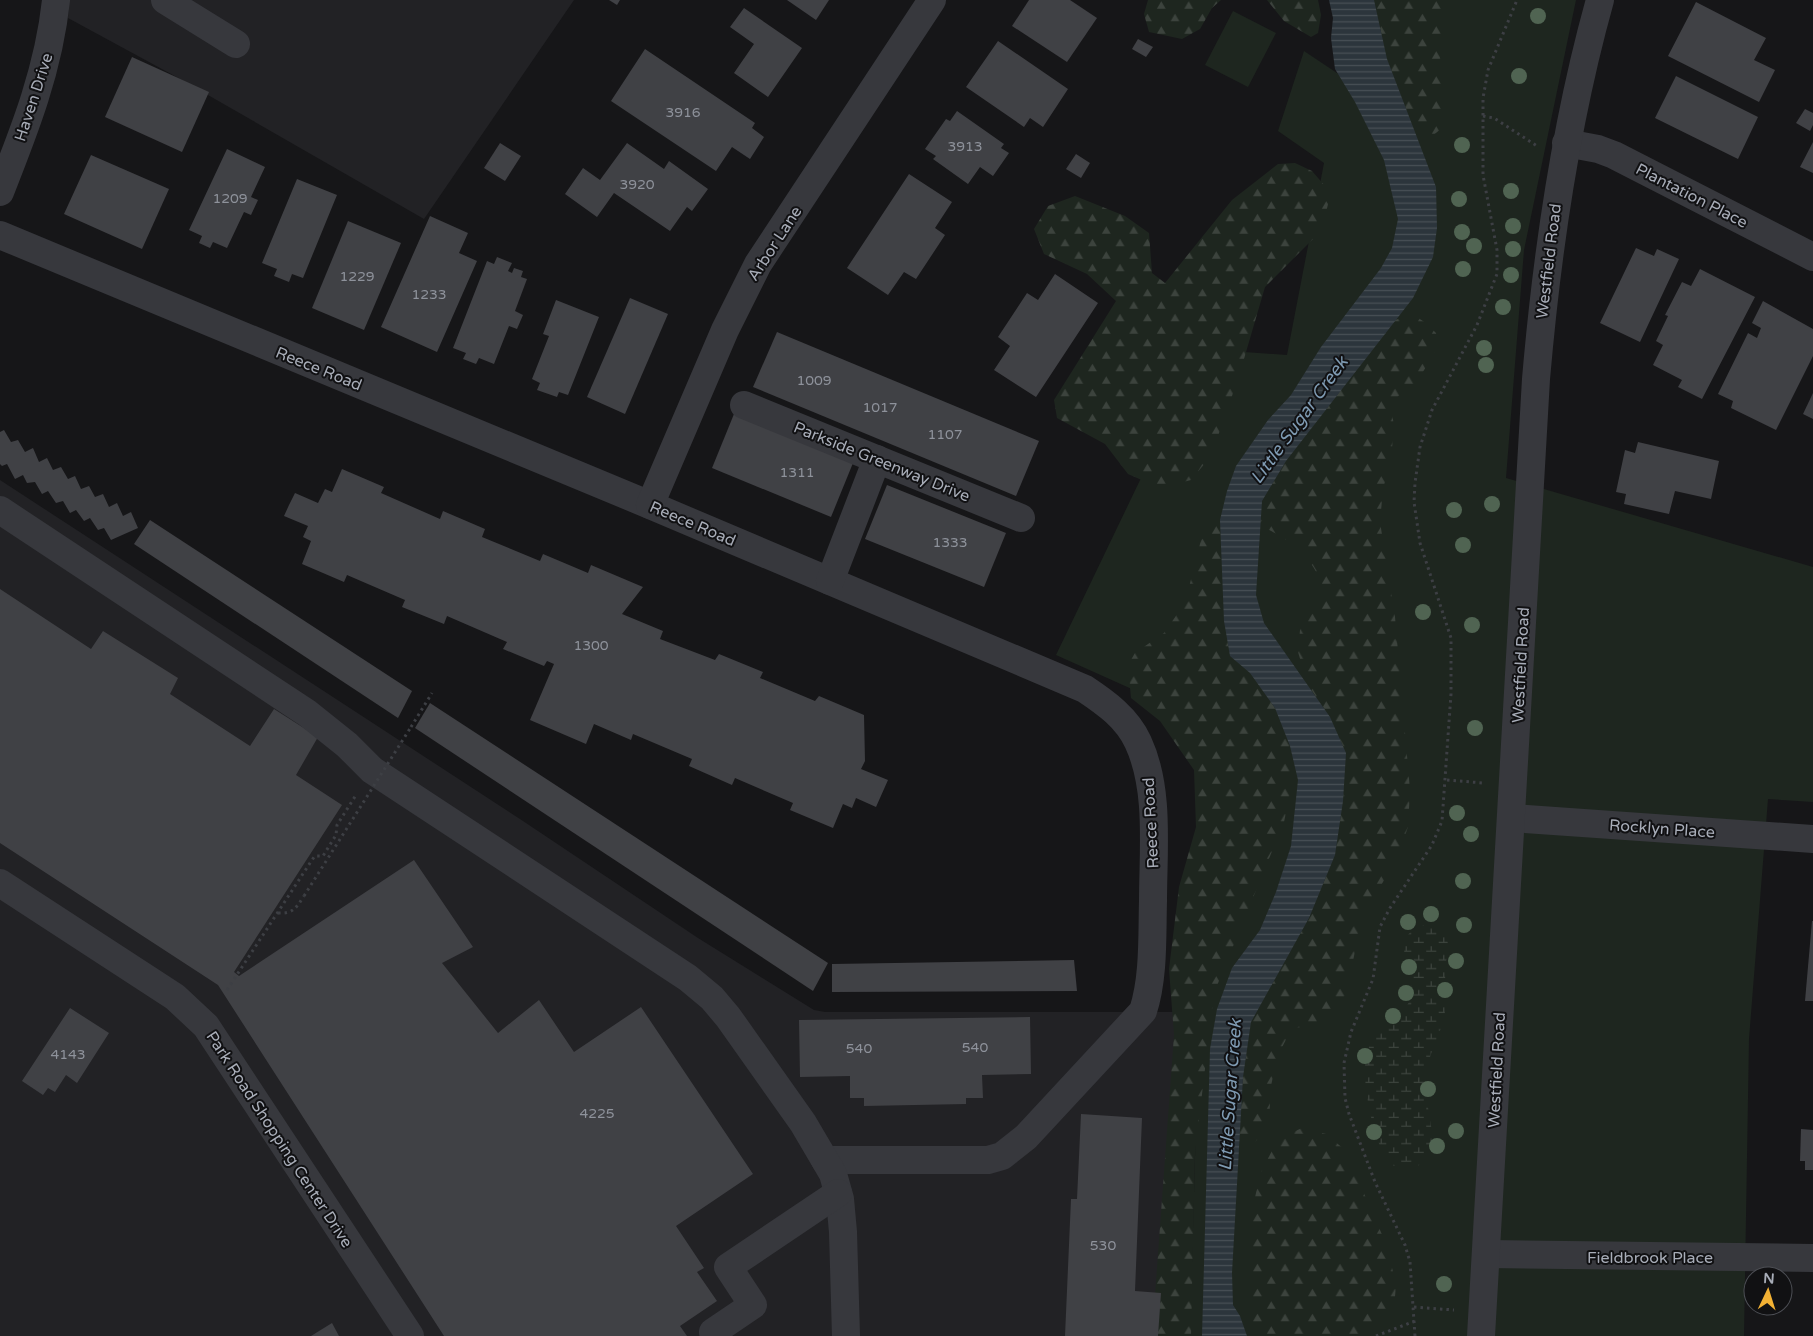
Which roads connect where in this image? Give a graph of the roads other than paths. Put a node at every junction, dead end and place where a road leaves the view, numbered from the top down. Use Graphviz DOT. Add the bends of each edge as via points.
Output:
graph roads {
  1 [pos="56,0"];
  2 [pos="166,0"];
  3 [pos="932,0"];
  4 [pos="1600,0"];
  5 [pos="236,44"];
  6 [pos="1566,147"];
  7 [pos="0,192"];
  8 [pos="0,235"];
  9 [pos="1813,257"];
  10 [pos="744,404"];
  11 [pos="877,459"];
  12 [pos="650,505"];
  13 [pos="0,510"];
  14 [pos="1021,518"];
  15 [pos="830,581"];
  16 [pos="1511,818"];
  17 [pos="1813,839"];
  18 [pos="0,883"];
  19 [pos="825,1160"];
  20 [pos="838,1193"];
  21 [pos="1486,1254"];
  22 [pos="1813,1258"];
  23 [pos="1482,1324"];
  24 [pos="713,1332"];
  25 [pos="410,1336"];
  26 [pos="846,1336"];
  1 -- 7 [label="street, Haven Drive" via="40,86"];
  2 -- 5 [label="street"];
  3 -- 12 [label="street, Arbor Lane" via="758,264 732,314"];
  4 -- 6 [label="street, Westfield Road" via="1581,70"];
  6 -- 9 [label="street, Plantation Place" via="1598,149 1614,155"];
  6 -- 16 [label="street, Westfield Road" via="1547,262 1536,379"];
  8 -- 12 [label="street, Reece Road"];
  10 -- 11 [label="street, Parkside Greenway Drive"];
  11 -- 14 [label="street, Parkside Greenway Drive"];
  11 -- 15 [label="street"];
  12 -- 15 [label="street, Reece Road"];
  13 -- 19 [label="street" via="307,713 372,770 688,978 728,1016"];
  15 -- 19 [label="street, Reece Road" via="1085,689 1106,703 1126,722 1138,742 1151,788 1153,874 1152,945 1142,1011 1026,1137 1002,1156 988,1160"];
  16 -- 17 [label="street, Rocklyn Place"];
  16 -- 21 [label="street, Westfield Road"];
  18 -- 25 [label="street, Park Road Shopping Center Drive" via="174,997 206,1026"];
  19 -- 20 [label="street"];
  20 -- 24 [label="street" via="728,1267 753,1305"];
  20 -- 26 [label="street" via="843,1232"];
  21 -- 22 [label="street, Fieldbrook Place"];
  21 -- 23 [label="street, Westfield Road"];
}
